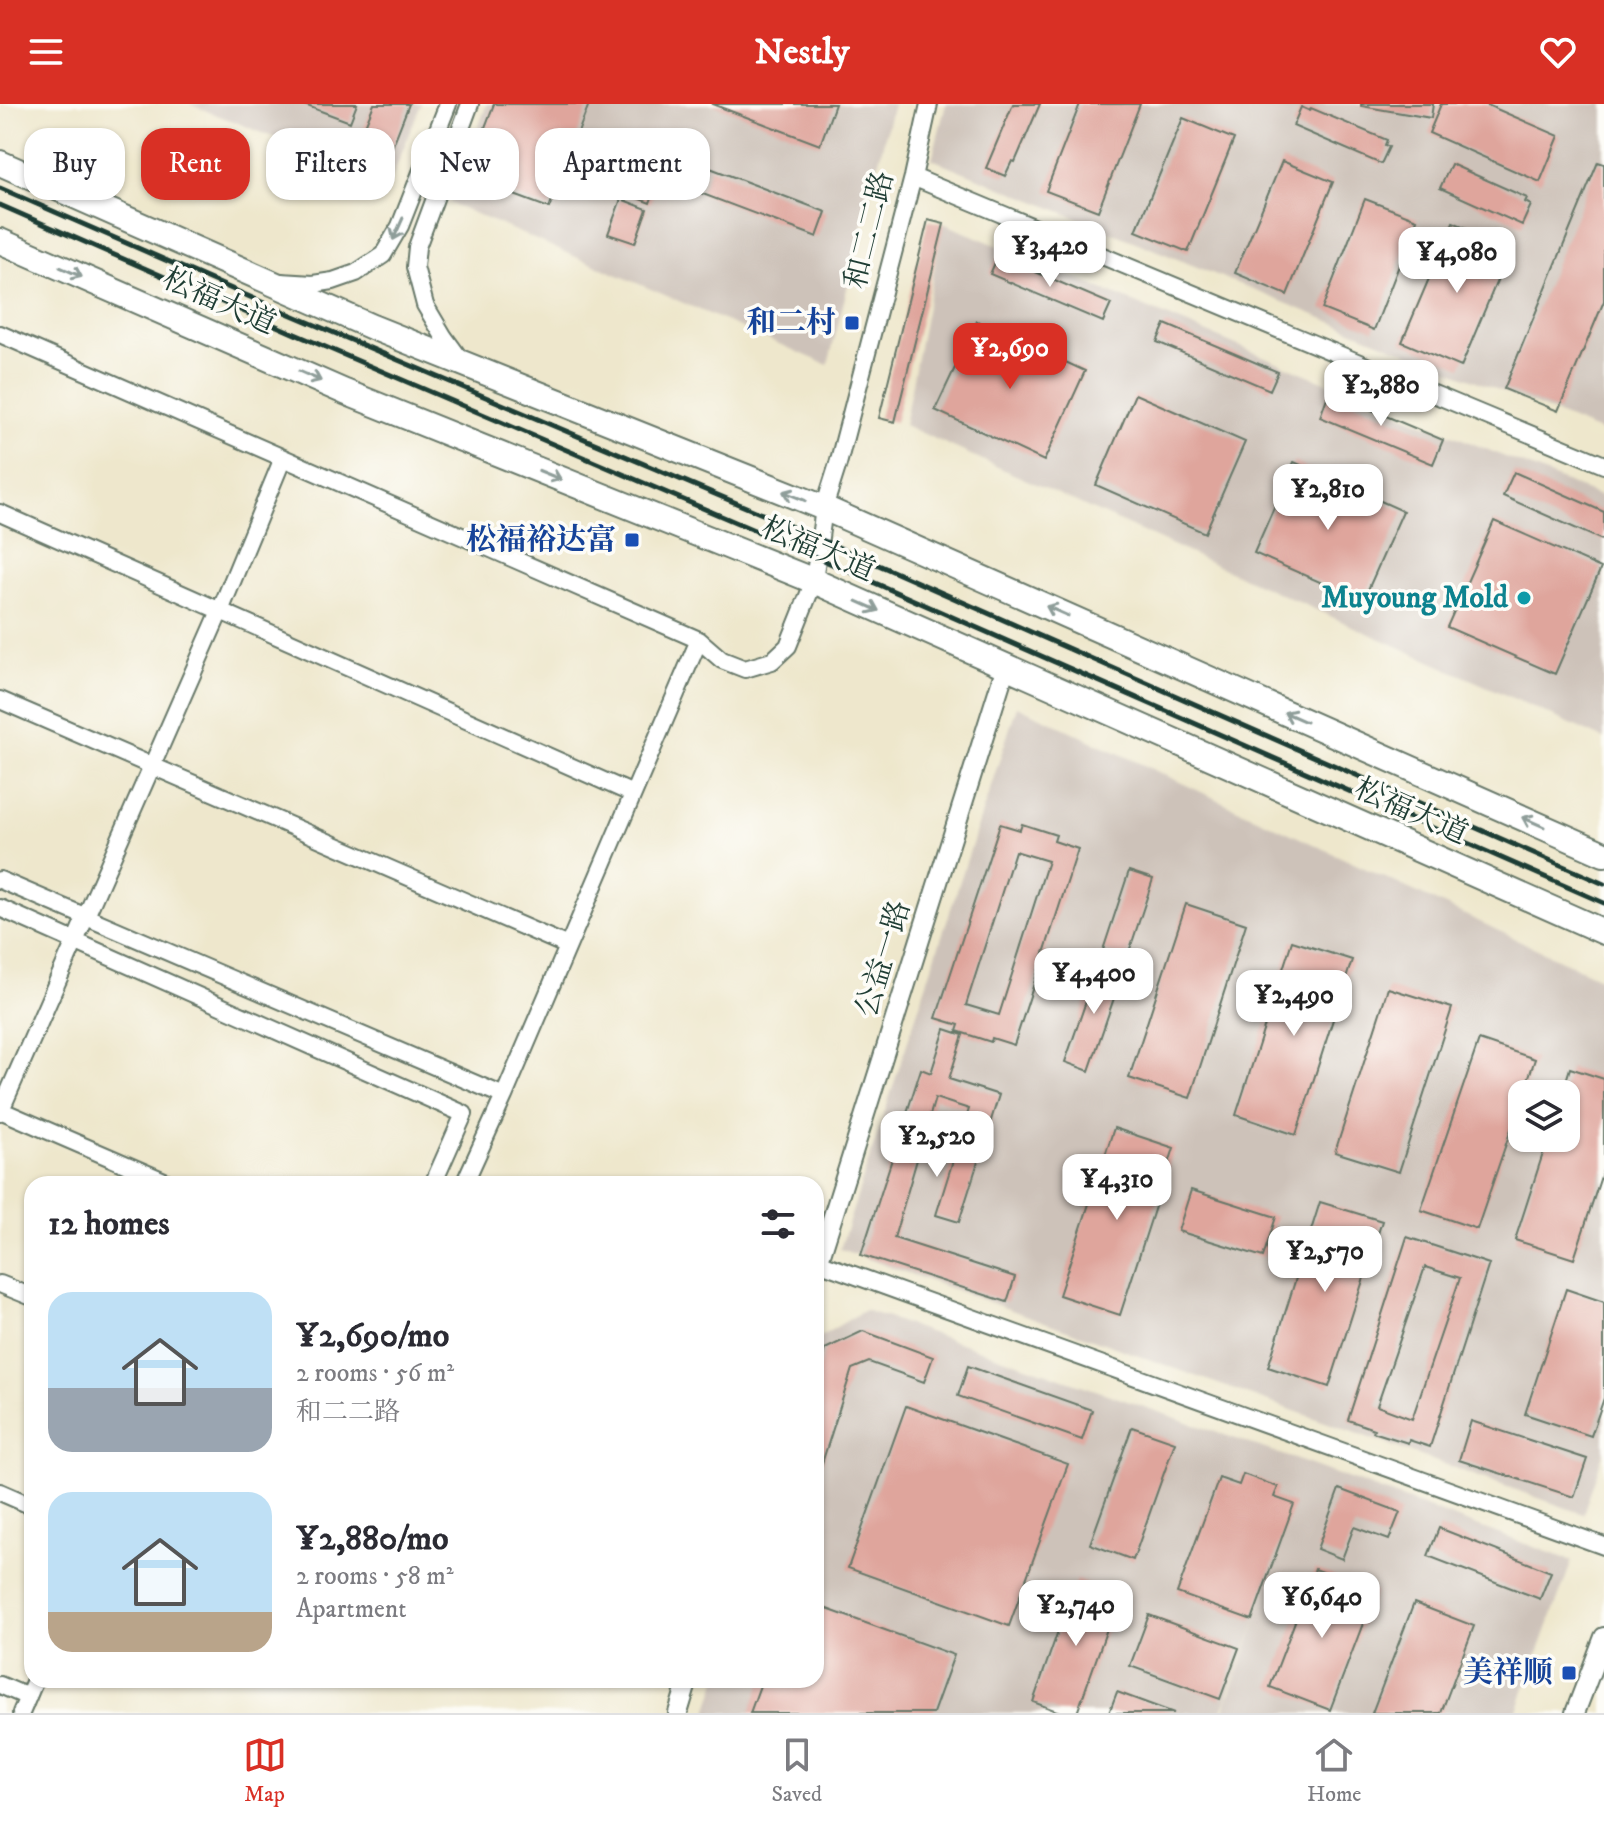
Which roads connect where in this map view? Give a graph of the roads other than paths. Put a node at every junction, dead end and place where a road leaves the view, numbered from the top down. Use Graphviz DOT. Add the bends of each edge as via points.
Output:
graph roads {
  1 [pos="448,104"];
  2 [pos="470,104"];
  3 [pos="929,104"];
  4 [pos="0,163"];
  5 [pos="913,177"];
  6 [pos="0,241"];
  7 [pos="267,281"];
  8 [pos="0,334"];
  9 [pos="464,364"];
  10 [pos="283,458"];
  11 [pos="1604,465"];
  12 [pos="824,508"];
  13 [pos="0,513"];
  14 [pos="814,581"];
  15 [pos="220,611"];
  16 [pos="699,640"];
  17 [pos="1006,666"];
  18 [pos="0,700"];
  19 [pos="152,765"];
  20 [pos="633,794"];
  21 [pos="1604,854"];
  22 [pos="0,880"];
  23 [pos="0,908"];
  24 [pos="86,917"];
  25 [pos="1604,932"];
  26 [pos="75,940"];
  27 [pos="568,946"];
  28 [pos="504,1096"];
  29 [pos="0,1111"];
  30 [pos="152,1176"];
  31 [pos="437,1176"];
  32 [pos="468,1176"];
  33 [pos="824,1244"];
  34 [pos="824,1268"];
  35 [pos="0,1284"];
  36 [pos="24,1294"];
  37 [pos="0,1492"];
  38 [pos="24,1502"];
  39 [pos="1604,1546"];
  40 [pos="1604,1637"];
  41 [pos="0,1685"];
  42 [pos="686,1688"];
  43 [pos="24,1705"];
  44 [pos="678,1713"];
  45 [pos="1575,1713"];
  1 -- 7 [label="street, one-way" via="400,226 383,255 333,281"];
  2 -- 9 [label="street" via="417,247 415,267 425,305"];
  3 -- 5 [label="street, 和二二路"];
  4 -- 7 [label="main road, 松福大道"];
  5 -- 11 [label="street"];
  5 -- 12 [label="street, 和二二路"];
  6 -- 14 [label="main road, 松福大道, one-way" via="355,396"];
  7 -- 9 [label="main road, 松福大道"];
  8 -- 10 [label="street, 和二二路"];
  12 -- 9 [label="main road, 松福大道, one-way"];
  10 -- 15 [label="street"];
  10 -- 16 [label="street, 和二二路"];
  12 -- 14 [label="street, 和二二路"];
  21 -- 12 [label="main road, 松福大道, one-way"];
  13 -- 15 [label="street"];
  14 -- 16 [label="street, 和二二路" via="788,646 772,661 745,669 722,660"];
  14 -- 17 [label="main road, 松福大道, one-way"];
  15 -- 19 [label="street"];
  15 -- 20 [label="street"];
  16 -- 20 [label="street"];
  17 -- 25 [label="main road, 松福大道"];
  17 -- 33 [label="street, 公益一路"];
  18 -- 19 [label="street"];
  19 -- 24 [label="street"];
  19 -- 27 [label="street"];
  20 -- 27 [label="street"];
  22 -- 24 [label="street"];
  23 -- 26 [label="street"];
  24 -- 26 [label="street"];
  24 -- 28 [label="street"];
  26 -- 29 [label="street"];
  26 -- 31 [label="street" via="464,1114"];
  27 -- 28 [label="street"];
  28 -- 32 [label="street"];
  29 -- 30 [label="street"];
  34 -- 39 [label="street"];
  35 -- 36 [label="street"];
  37 -- 38 [label="street"];
  40 -- 45 [label="street"];
  41 -- 43 [label="street"];
  42 -- 44 [label="street"];
}
